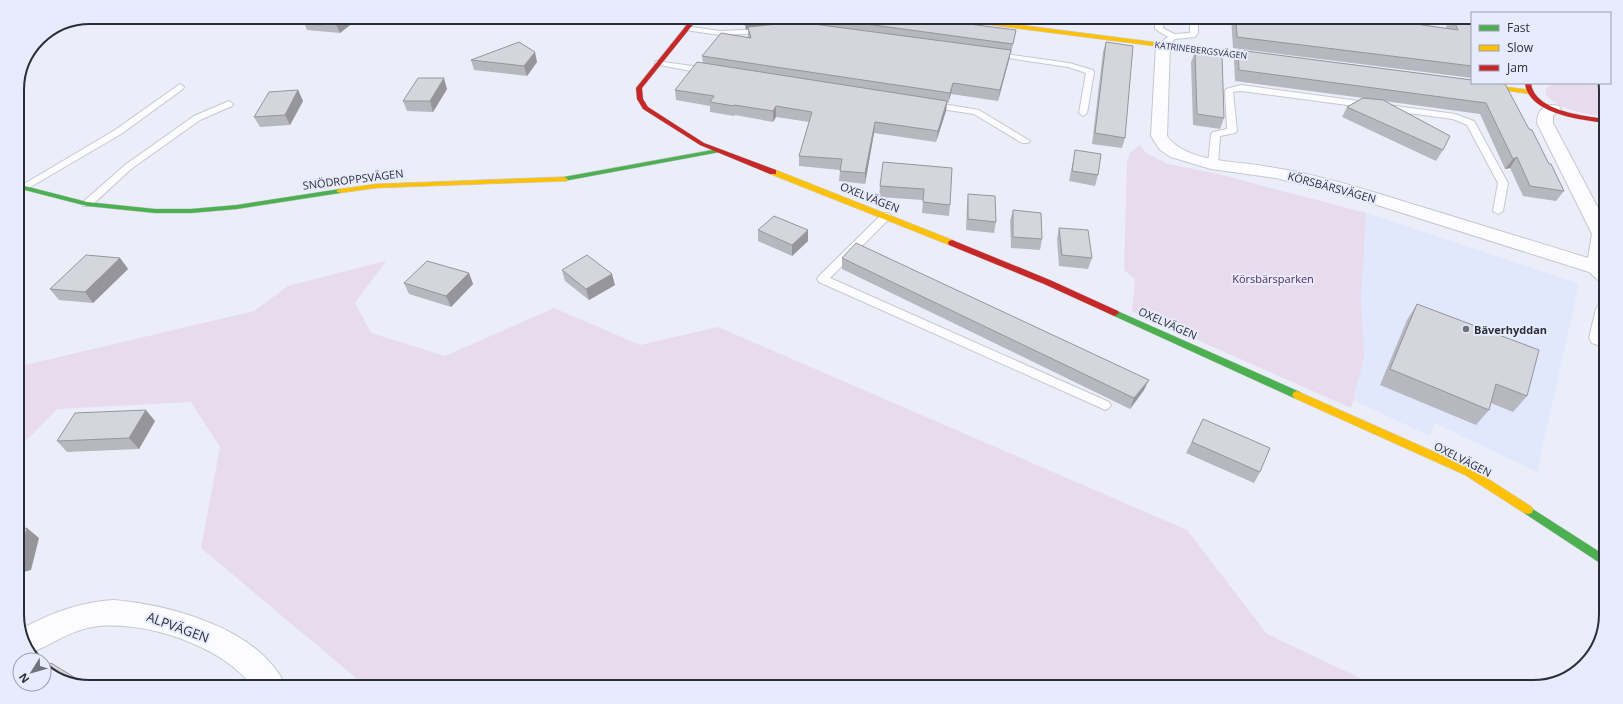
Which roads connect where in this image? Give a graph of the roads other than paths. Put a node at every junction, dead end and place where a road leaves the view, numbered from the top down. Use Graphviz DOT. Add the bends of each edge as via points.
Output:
graph roads {
  1 [pos="691,24"];
  2 [pos="1009,24"];
  3 [pos="1159,24"];
  4 [pos="1194,24"];
  5 [pos="688,28"];
  6 [pos="775,30"];
  7 [pos="1168,41"];
  8 [pos="989,54"];
  9 [pos="1278,59"];
  10 [pos="659,63"];
  11 [pos="713,71"];
  12 [pos="1467,84"];
  13 [pos="180,87"];
  14 [pos="1529,87"];
  15 [pos="229,104"];
  16 [pos="922,104"];
  17 [pos="1553,109"];
  18 [pos="1083,113"];
  19 [pos="1599,120"];
  20 [pos="1025,141"];
  21 [pos="718,151"];
  22 [pos="1213,164"];
  23 [pos="24,184"];
  24 [pos="24,187"];
  25 [pos="87,204"];
  26 [pos="1498,211"];
  27 [pos="886,216"];
  28 [pos="1599,225"];
  29 [pos="1599,271"];
  30 [pos="1105,405"];
  31 [pos="1599,558"];
  32 [pos="29,639"];
  33 [pos="268,680"];
  1 -- 5 [label="street, OXELVÄGEN"];
  2 -- 7 [label="street, KATRINEBERGSVÄGEN"];
  3 -- 7 [label="lane" via="1159,29"];
  4 -- 7 [label="lane" via="1192,35"];
  5 -- 6 [label="lane" via="737,34"];
  5 -- 10 [label="street, OXELVÄGEN"];
  7 -- 9 [label="street, KATRINEBERGSVÄGEN"];
  7 -- 22 [label="street, KÖRSBÄRSVÄGEN" via="1159,136 1162,143 1180,154"];
  8 -- 18 [label="lane" via="1069,65 1090,72"];
  10 -- 11 [label="lane"];
  10 -- 21 [label="street, OXELVÄGEN" via="639,88 640,99 645,108 702,144"];
  12 -- 14 [label="street"];
  13 -- 23 [label="lane" via="118,132"];
  14 -- 17 [label="street" via="1539,102"];
  15 -- 25 [label="lane" via="197,118 128,167"];
  16 -- 20 [label="lane" via="976,112"];
  17 -- 19 [label="street" via="1576,117"];
  17 -- 28 [label="street" via="1545,114 1545,123"];
  21 -- 25 [label="street, SNÖDROPPSVÄGEN" via="566,179 376,186 237,207 191,211 155,211"];
  21 -- 27 [label="street, OXELVÄGEN"];
  22 -- 26 [label="lane" via="1216,134 1232,131 1229,91 1241,88 1455,117 1470,123 1503,184"];
  22 -- 29 [label="street, KÖRSBÄRSVÄGEN" via="1272,172 1327,184"];
  24 -- 25 [label="street, SNÖDROPPSVÄGEN"];
  27 -- 30 [label="lane" via="823,279"];
  27 -- 31 [label="street, OXELVÄGEN" via="1054,286 1477,477"];
  32 -- 33 [label="street, ALPVÄGEN" via="58,624 92,614 118,611 146,615 187,628 219,642 245,658"];
}
